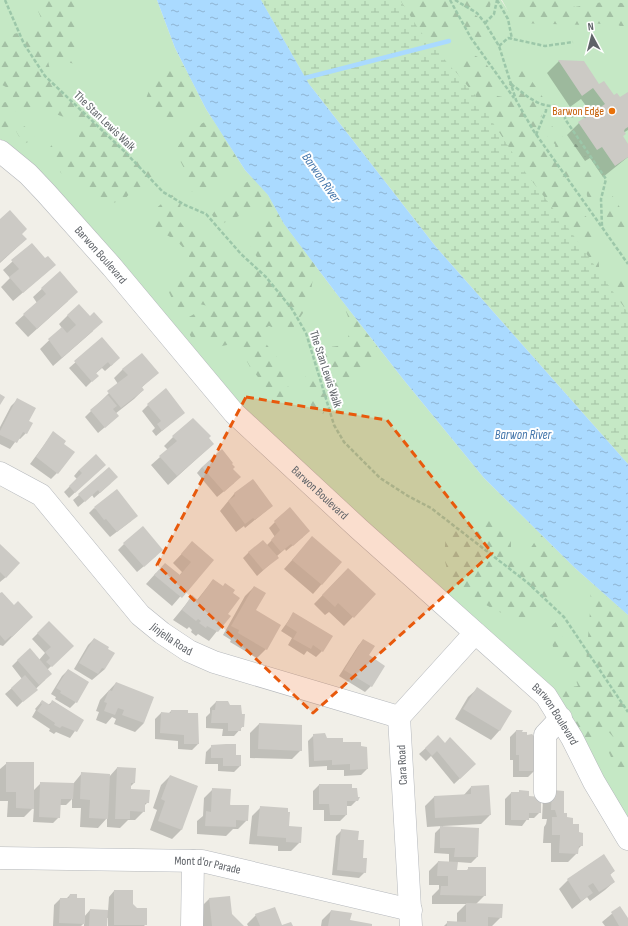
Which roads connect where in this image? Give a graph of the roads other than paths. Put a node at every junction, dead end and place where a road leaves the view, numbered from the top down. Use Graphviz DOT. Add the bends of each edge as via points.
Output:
graph roads {
  1 [pos="0,151"];
  2 [pos="0,473"];
  3 [pos="475,633"];
  4 [pos="399,718"];
  5 [pos="561,718"];
  6 [pos="545,792"];
  7 [pos="628,839"];
  8 [pos="0,858"];
  9 [pos="193,861"];
  10 [pos="411,918"];
  11 [pos="192,926"];
  1 -- 3 [label="street, Barwon Boulevard" via="46,193 112,267 234,413"];
  2 -- 4 [label="street, Jinjella Road" via="41,495 140,615 188,651 214,662"];
  3 -- 4 [label="street"];
  3 -- 5 [label="street, Barwon Boulevard" via="546,696"];
  4 -- 10 [label="street, Cara Road"];
  5 -- 6 [label="street" via="545,734"];
  5 -- 7 [label="street, Barwon Boulevard" via="594,782"];
  8 -- 9 [label="street, Mont d'or Parade"];
  9 -- 10 [label="street, Mont d'or Parade" via="202,861"];
  9 -- 11 [label="street"];
}
